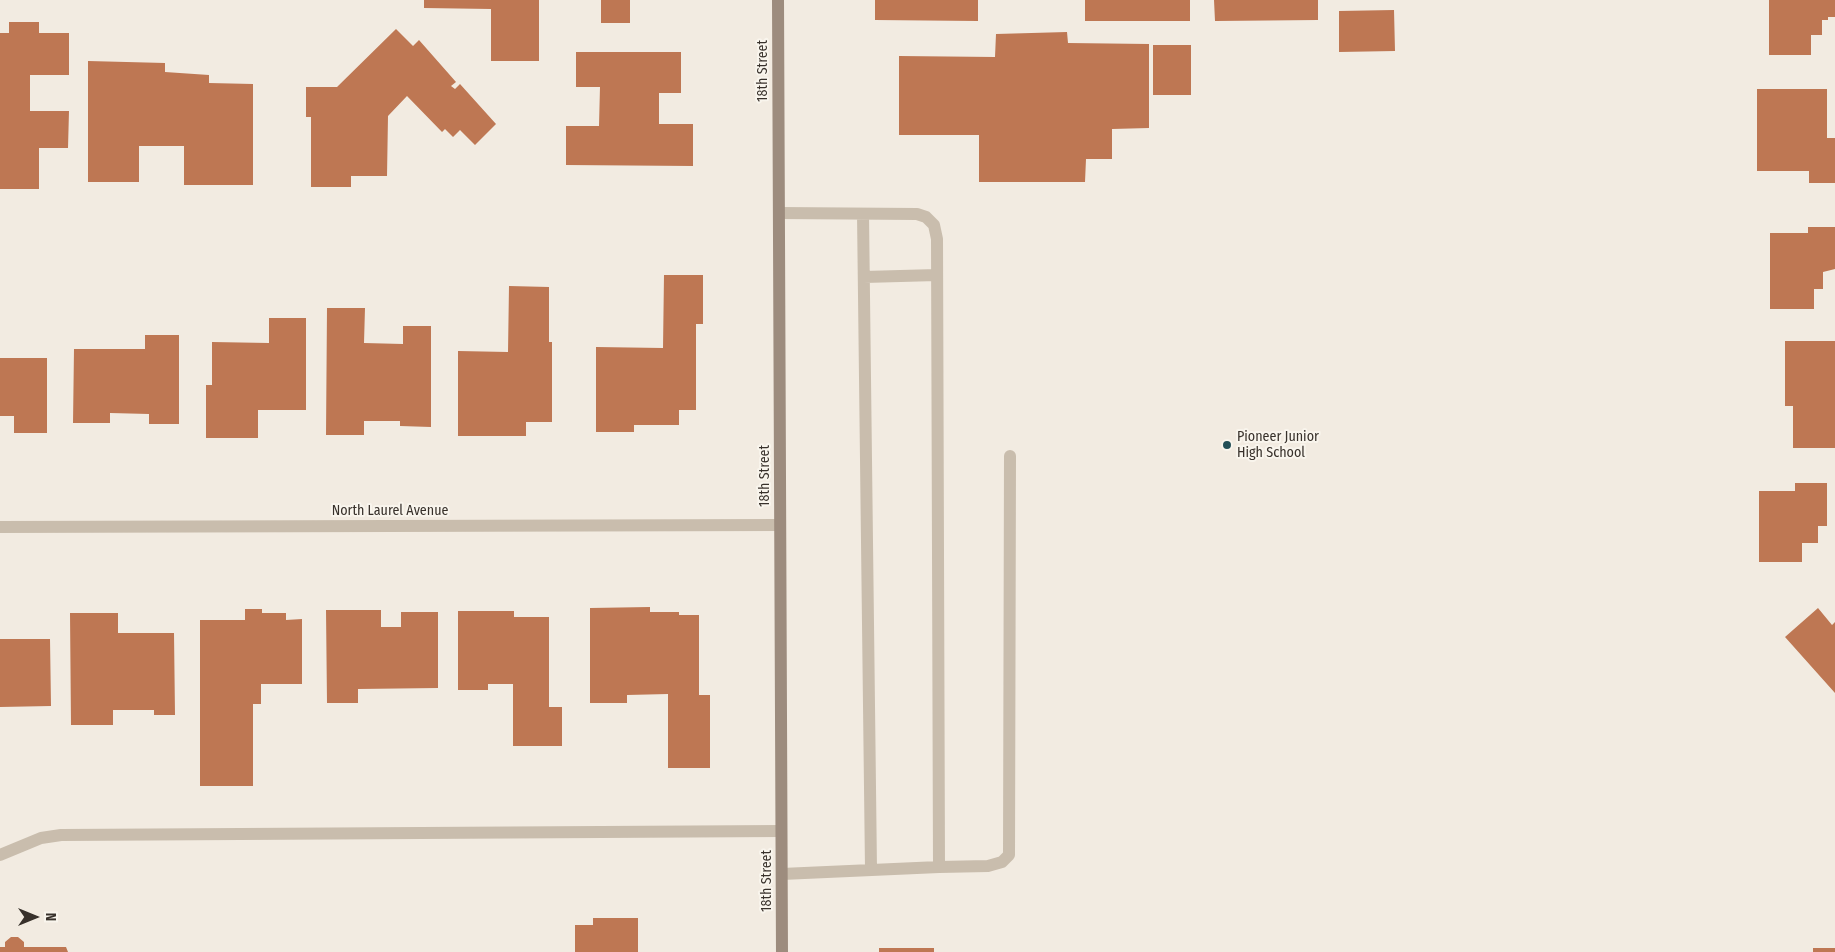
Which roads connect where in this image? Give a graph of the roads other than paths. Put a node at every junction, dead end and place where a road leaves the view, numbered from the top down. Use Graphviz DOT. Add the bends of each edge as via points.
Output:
graph roads {
  1 [pos="778,0"];
  2 [pos="779,213"];
  3 [pos="863,214"];
  4 [pos="938,276"];
  5 [pos="864,277"];
  6 [pos="1010,456"];
  7 [pos="780,524"];
  8 [pos="0,527"];
  9 [pos="781,831"];
  10 [pos="0,855"];
  11 [pos="939,867"];
  12 [pos="870,869"];
  13 [pos="782,874"];
  14 [pos="782,952"];
  1 -- 2 [label="main road, 18th Street"];
  2 -- 3 [label="street"];
  2 -- 7 [label="main road, 18th Street"];
  3 -- 4 [label="street" via="917,214 926,217 934,225 938,239"];
  3 -- 5 [label="street"];
  4 -- 5 [label="street"];
  4 -- 11 [label="street"];
  5 -- 12 [label="street"];
  6 -- 11 [label="street" via="1009,855 1002,862 988,866"];
  7 -- 8 [label="street, North Laurel Avenue"];
  7 -- 9 [label="main road, 18th Street"];
  9 -- 10 [label="street" via="61,836 41,838"];
  9 -- 13 [label="main road, 18th Street"];
  11 -- 12 [label="street"];
  12 -- 13 [label="street"];
  13 -- 14 [label="main road, 18th Street"];
}
